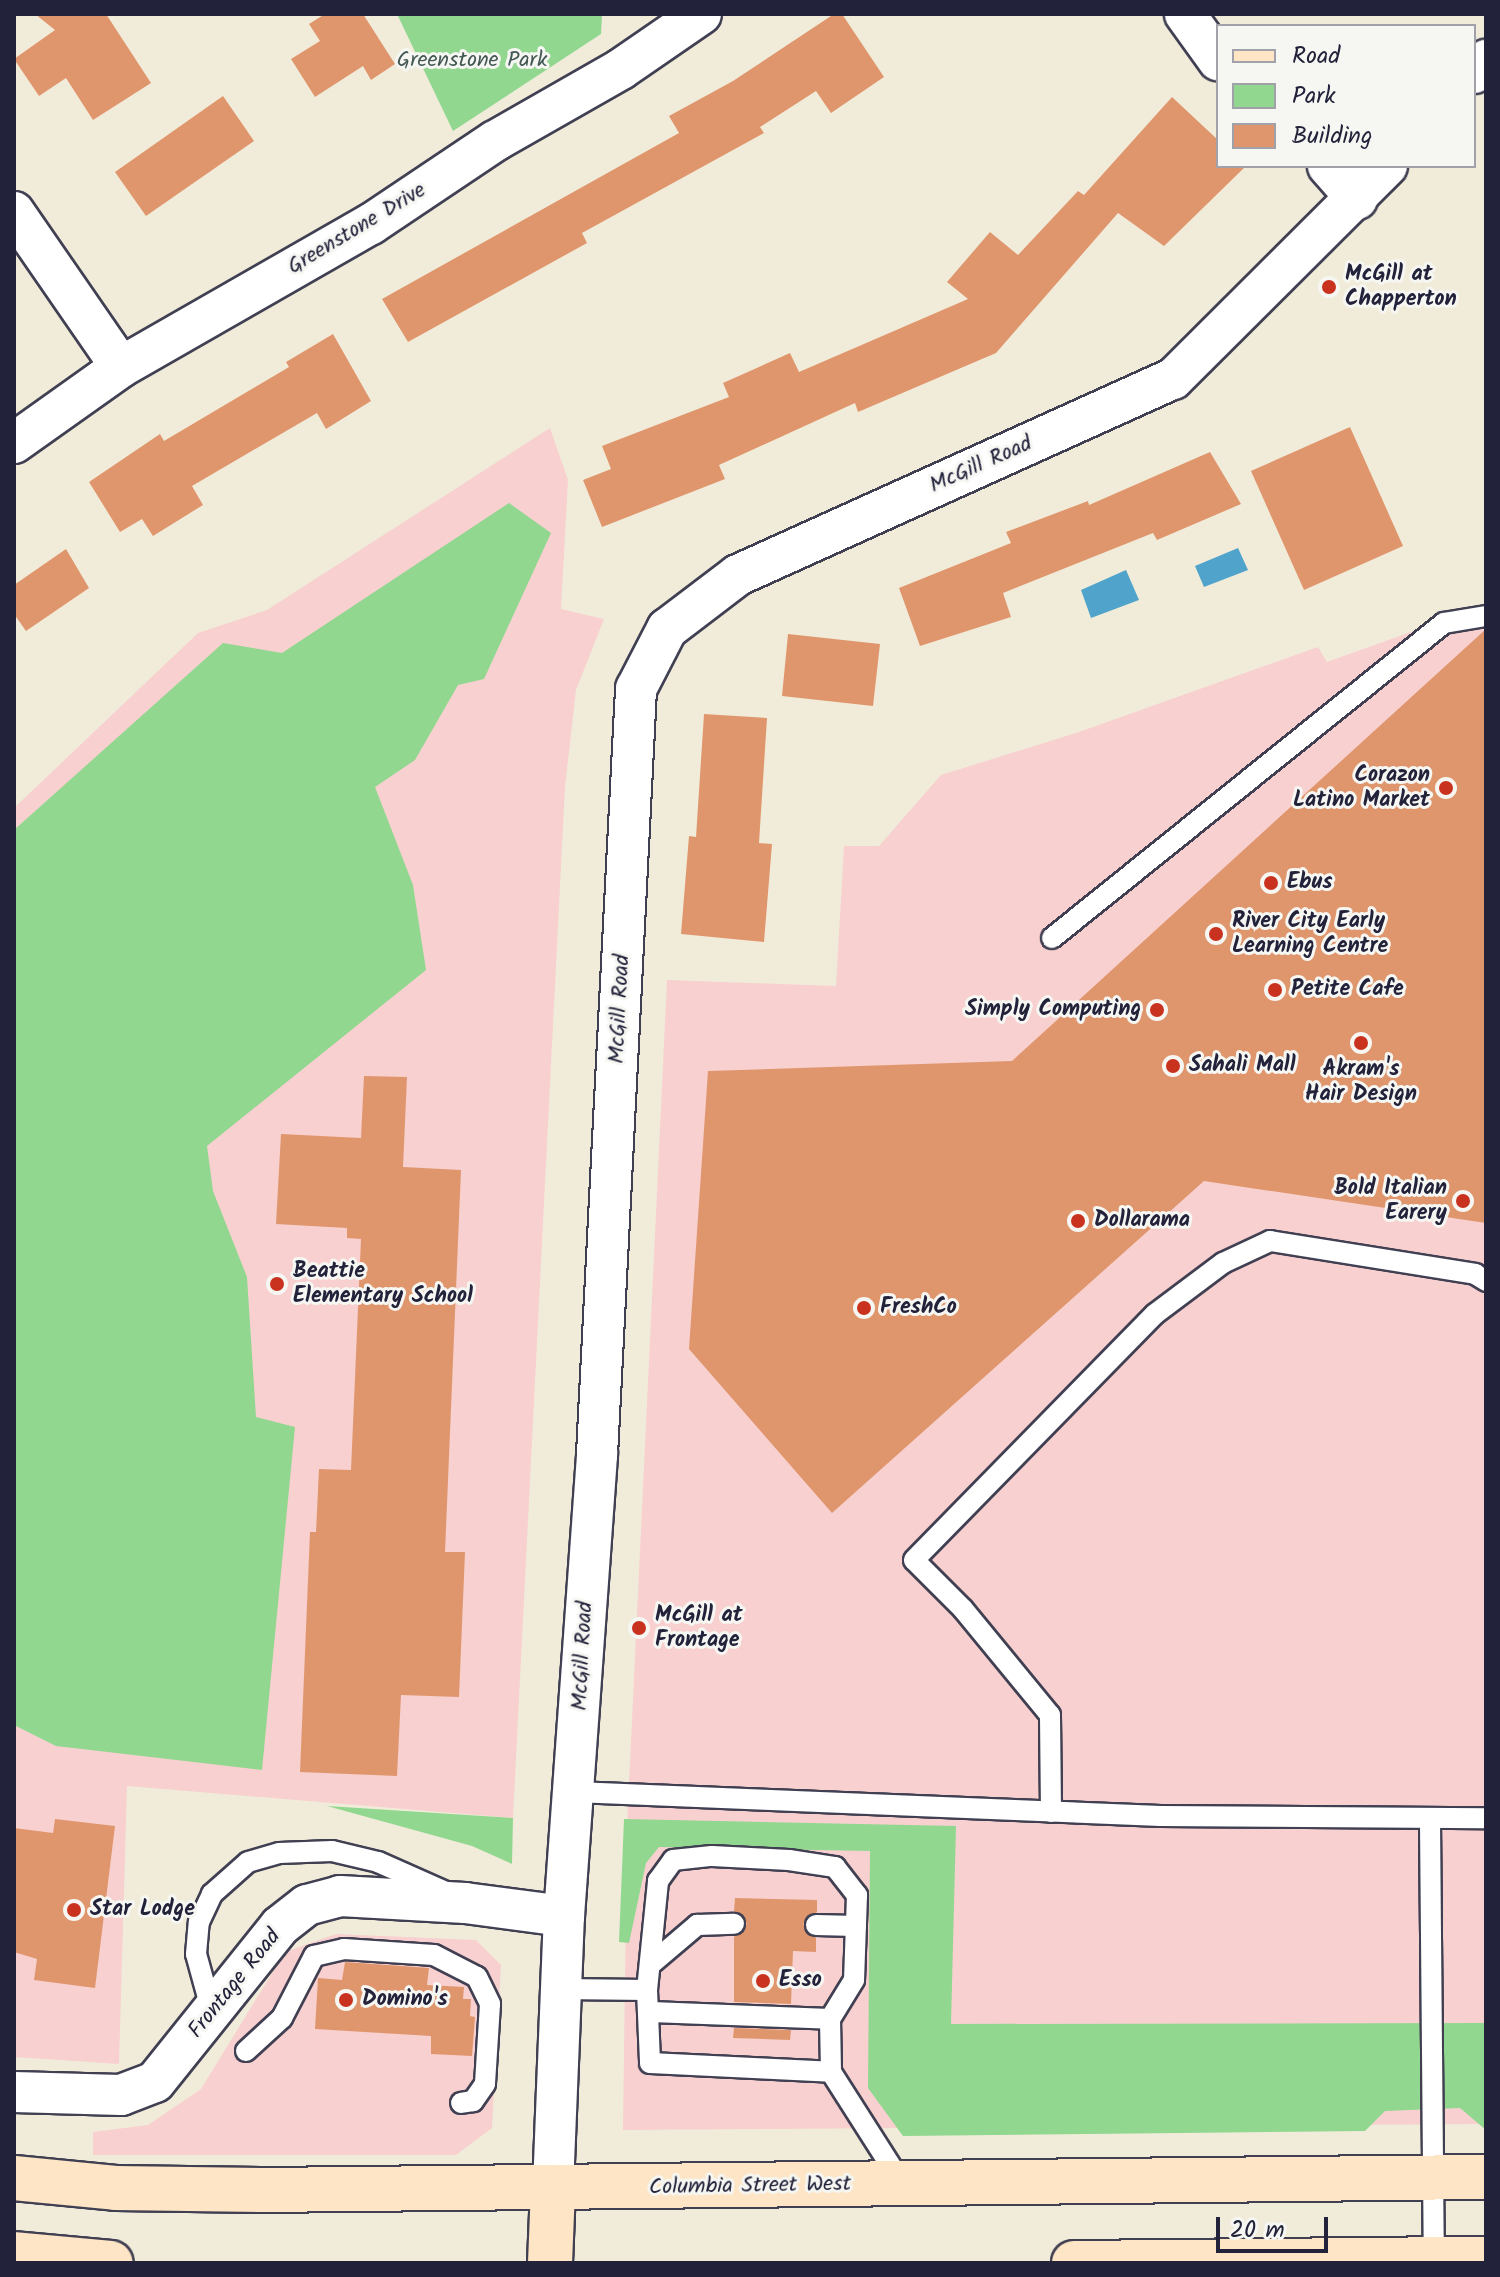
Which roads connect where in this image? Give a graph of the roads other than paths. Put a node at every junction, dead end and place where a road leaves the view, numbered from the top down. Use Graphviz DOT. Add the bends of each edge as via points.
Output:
graph roads {
  1 [pos="701,14"];
  2 [pos="1185,14"];
  3 [pos="1216,57"];
  4 [pos="1330,168"];
  5 [pos="1385,168"];
  6 [pos="1357,199"];
  7 [pos="14,212"];
  8 [pos="121,367"];
  9 [pos="14,443"];
  10 [pos="1486,616"];
  11 [pos="1052,938"];
  12 [pos="1486,1281"];
  13 [pos="575,1792"];
  14 [pos="1051,1812"];
  15 [pos="1486,1818"];
  16 [pos="1430,1821"];
  17 [pos="465,1903"];
  18 [pos="564,1916"];
  19 [pos="734,1924"];
  20 [pos="816,1925"];
  21 [pos="856,1926"];
  22 [pos="650,1965"];
  23 [pos="561,1989"];
  24 [pos="647,1990"];
  25 [pos="212,2012"];
  26 [pos="651,2012"];
  27 [pos="830,2019"];
  28 [pos="246,2051"];
  29 [pos="831,2072"];
  30 [pos="14,2092"];
  31 [pos="461,2103"];
  32 [pos="1435,2177"];
  33 [pos="1486,2177"];
  34 [pos="14,2178"];
  35 [pos="903,2184"];
  36 [pos="553,2188"];
  37 [pos="14,2254"];
  38 [pos="1486,2259"];
  39 [pos="1434,2262"];
  40 [pos="111,2263"];
  41 [pos="550,2263"];
  42 [pos="1074,2263"];
  1 -- 8 [label="street, Greenstone Drive" via="371,224"];
  2 -- 3 [label="street"];
  4 -- 6 [label="street"];
  5 -- 6 [label="street, McGill Road"];
  6 -- 13 [label="street, McGill Road" via="1173,379 738,575 667,629 636,689"];
  7 -- 8 [label="street"];
  8 -- 9 [label="street, Greenstone Drive"];
  10 -- 11 [label="lane" via="1444,623"];
  12 -- 14 [label="lane" via="1475,1274 1270,1241 1223,1263 1155,1314 914,1560 963,1609 1050,1715"];
  13 -- 14 [label="lane"];
  13 -- 18 [label="street, McGill Road"];
  14 -- 16 [label="lane"];
  15 -- 16 [label="lane"];
  16 -- 32 [label="lane"];
  17 -- 18 [label="street, Frontage Road"];
  17 -- 25 [label="street, Frontage Road" via="340,1896 307,1905 280,1926"];
  17 -- 25 [label="lane" via="431,1883 355,1855 308,1850 248,1862 212,1894 199,1922 196,1954"];
  18 -- 23 [label="street, McGill Road"];
  19 -- 22 [label="lane" via="697,1925"];
  20 -- 21 [label="lane"];
  21 -- 22 [label="lane" via="857,1895 835,1867 727,1857 673,1860 658,1881"];
  21 -- 27 [label="lane" via="854,1980"];
  22 -- 24 [label="lane"];
  23 -- 24 [label="lane"];
  23 -- 36 [label="street, McGill Road"];
  24 -- 26 [label="lane"];
  25 -- 30 [label="street, Frontage Road" via="155,2082 121,2095"];
  26 -- 27 [label="lane"];
  26 -- 29 [label="lane" via="650,2063"];
  27 -- 29 [label="lane"];
  28 -- 31 [label="lane" via="282,2018 314,1956 344,1949 434,1955 477,1977 490,2004 485,2084 473,2101"];
  29 -- 35 [label="lane"];
  32 -- 33 [label="main road, Columbia Street West"];
  32 -- 35 [label="main road, Columbia Street West"];
  32 -- 39 [label="lane"];
  34 -- 36 [label="main road, Columbia Street West" via="116,2188"];
  35 -- 36 [label="main road, Columbia Street West"];
  36 -- 41 [label="main road, McGill Road"];
  37 -- 40 [label="main road"];
  38 -- 39 [label="main road"];
  39 -- 42 [label="main road"];
}
